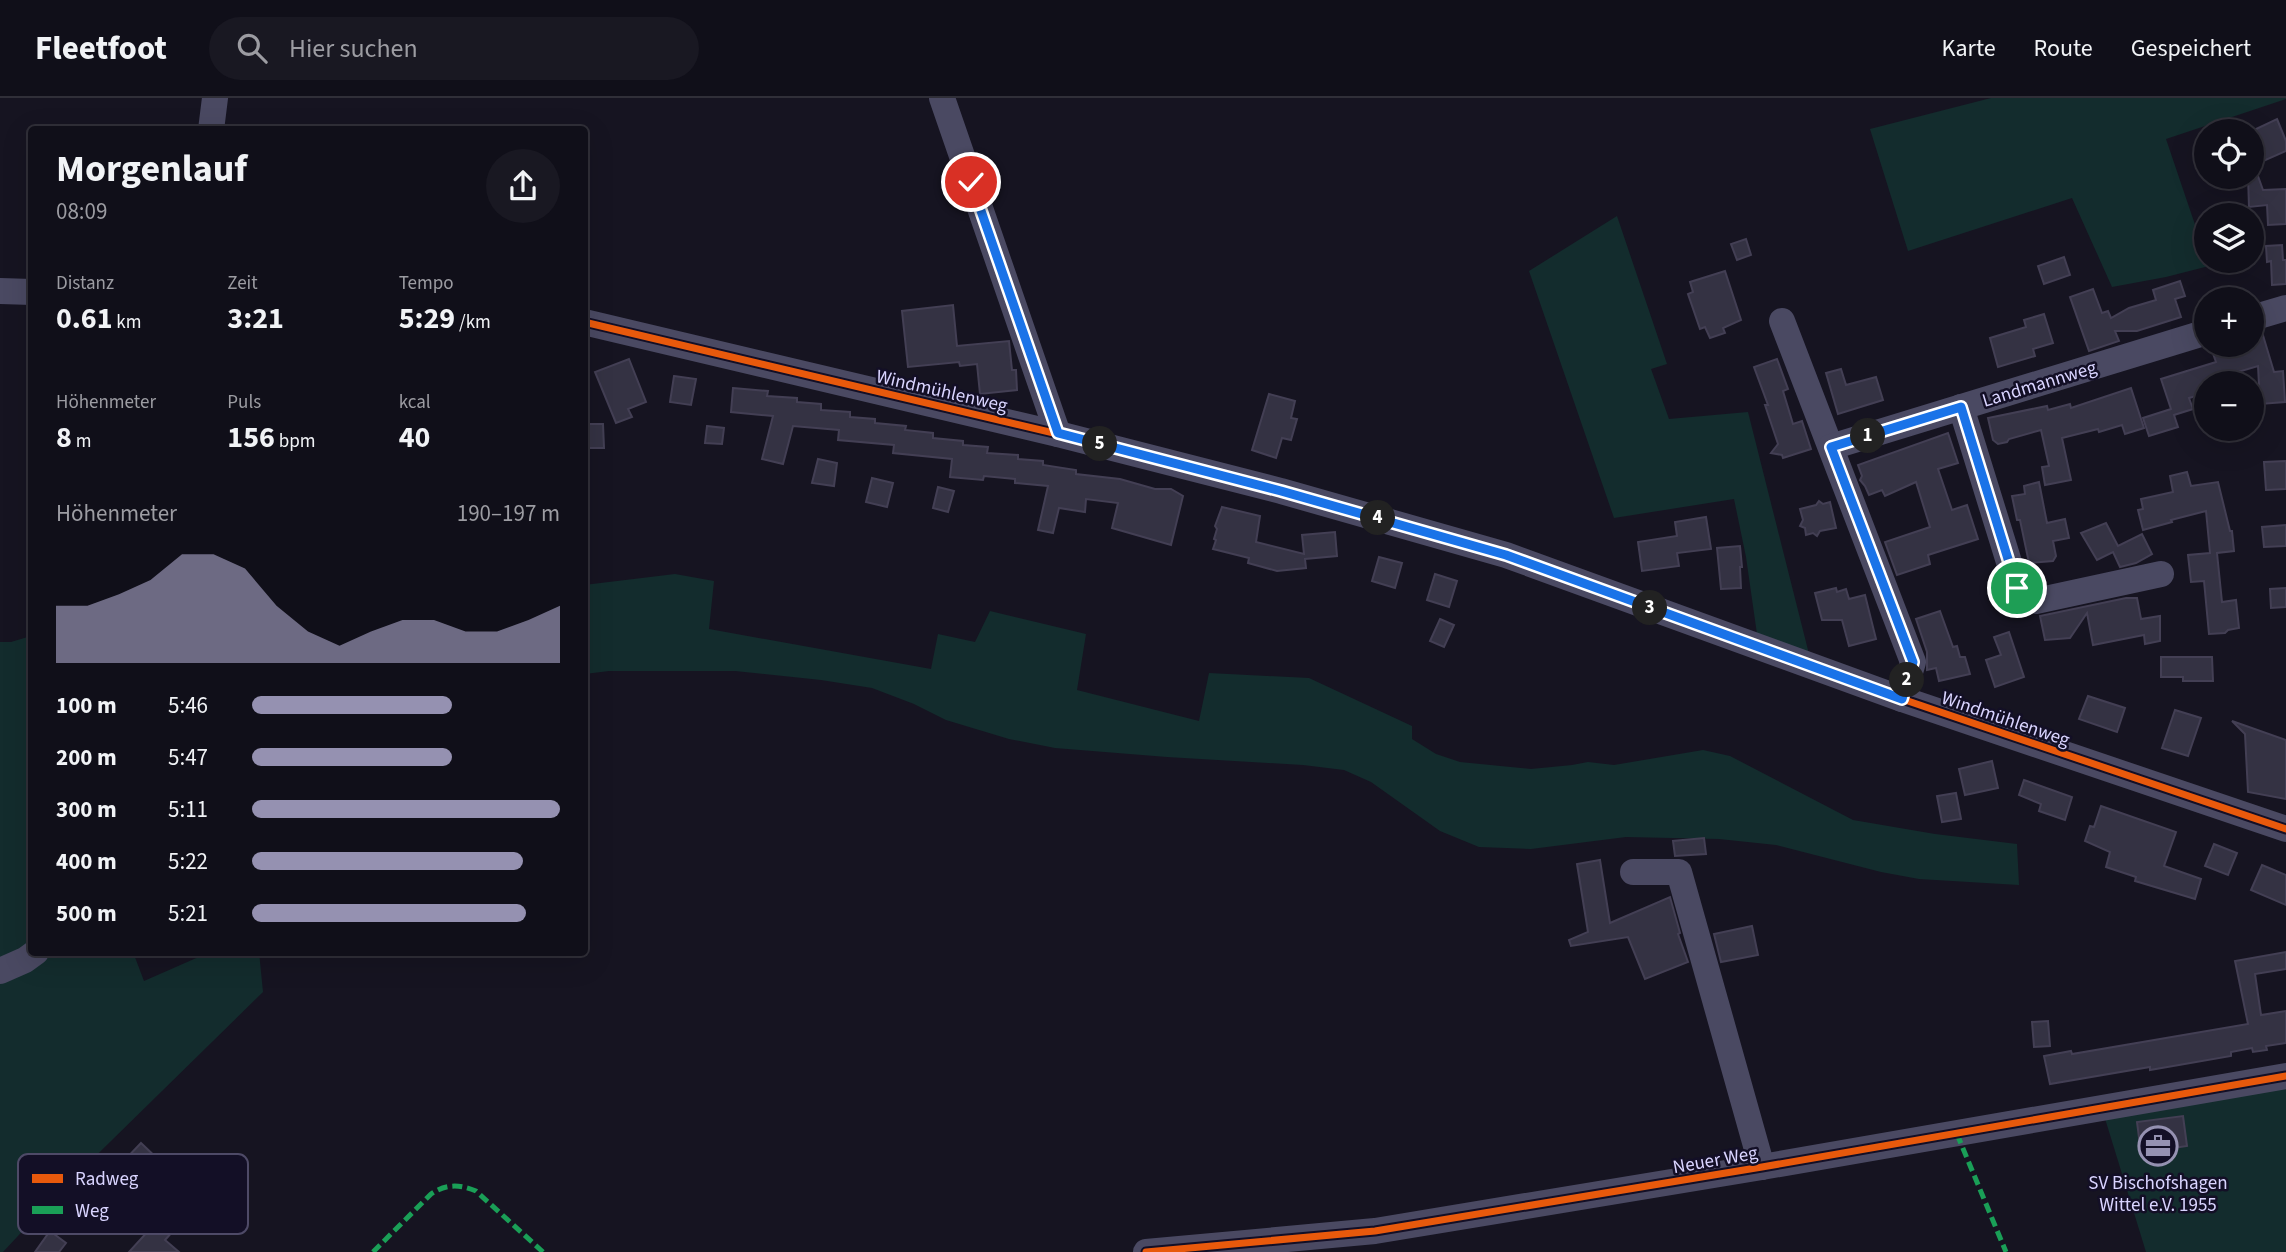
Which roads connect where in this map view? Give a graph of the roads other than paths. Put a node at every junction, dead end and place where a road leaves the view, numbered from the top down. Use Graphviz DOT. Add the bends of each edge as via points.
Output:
graph roads {
  1 [pos="215,98"];
  2 [pos="942,98"];
  3 [pos="212,126"];
  4 [pos="0,291"];
  5 [pos="28,292"];
  6 [pos="2286,307"];
  7 [pos="2264,314"];
  8 [pos="1782,321"];
  9 [pos="588,322"];
  10 [pos="2194,336"];
  11 [pos="1961,407"];
  12 [pos="1058,433"];
  13 [pos="1831,447"];
  14 [pos="2161,574"];
  15 [pos="1902,699"];
  16 [pos="2286,829"];
  17 [pos="1633,873"];
  18 [pos="30,956"];
  19 [pos="0,971"];
  20 [pos="2286,1076"];
  21 [pos="1762,1167"];
  22 [pos="1146,1252"];
  1 -- 3 [label="street"];
  2 -- 12 [label="street"];
  4 -- 5 [label="street"];
  6 -- 7 [label="street"];
  8 -- 13 [label="street"];
  9 -- 12 [label="street, Windmühlenweg"];
  10 -- 11 [label="street, Landmannweg"];
  11 -- 13 [label="street, Landmannweg"];
  11 -- 14 [label="street" via="2024,599 2036,601"];
  12 -- 15 [label="street, Windmühlenweg" via="1506,555"];
  13 -- 15 [label="street" via="1913,662"];
  15 -- 16 [label="street, Windmühlenweg"];
  17 -- 21 [label="street" via="1679,872"];
  18 -- 19 [label="street"];
  20 -- 21 [label="street, Neuer Weg"];
  21 -- 22 [label="street, Neuer Weg" via="1375,1231"];
}
